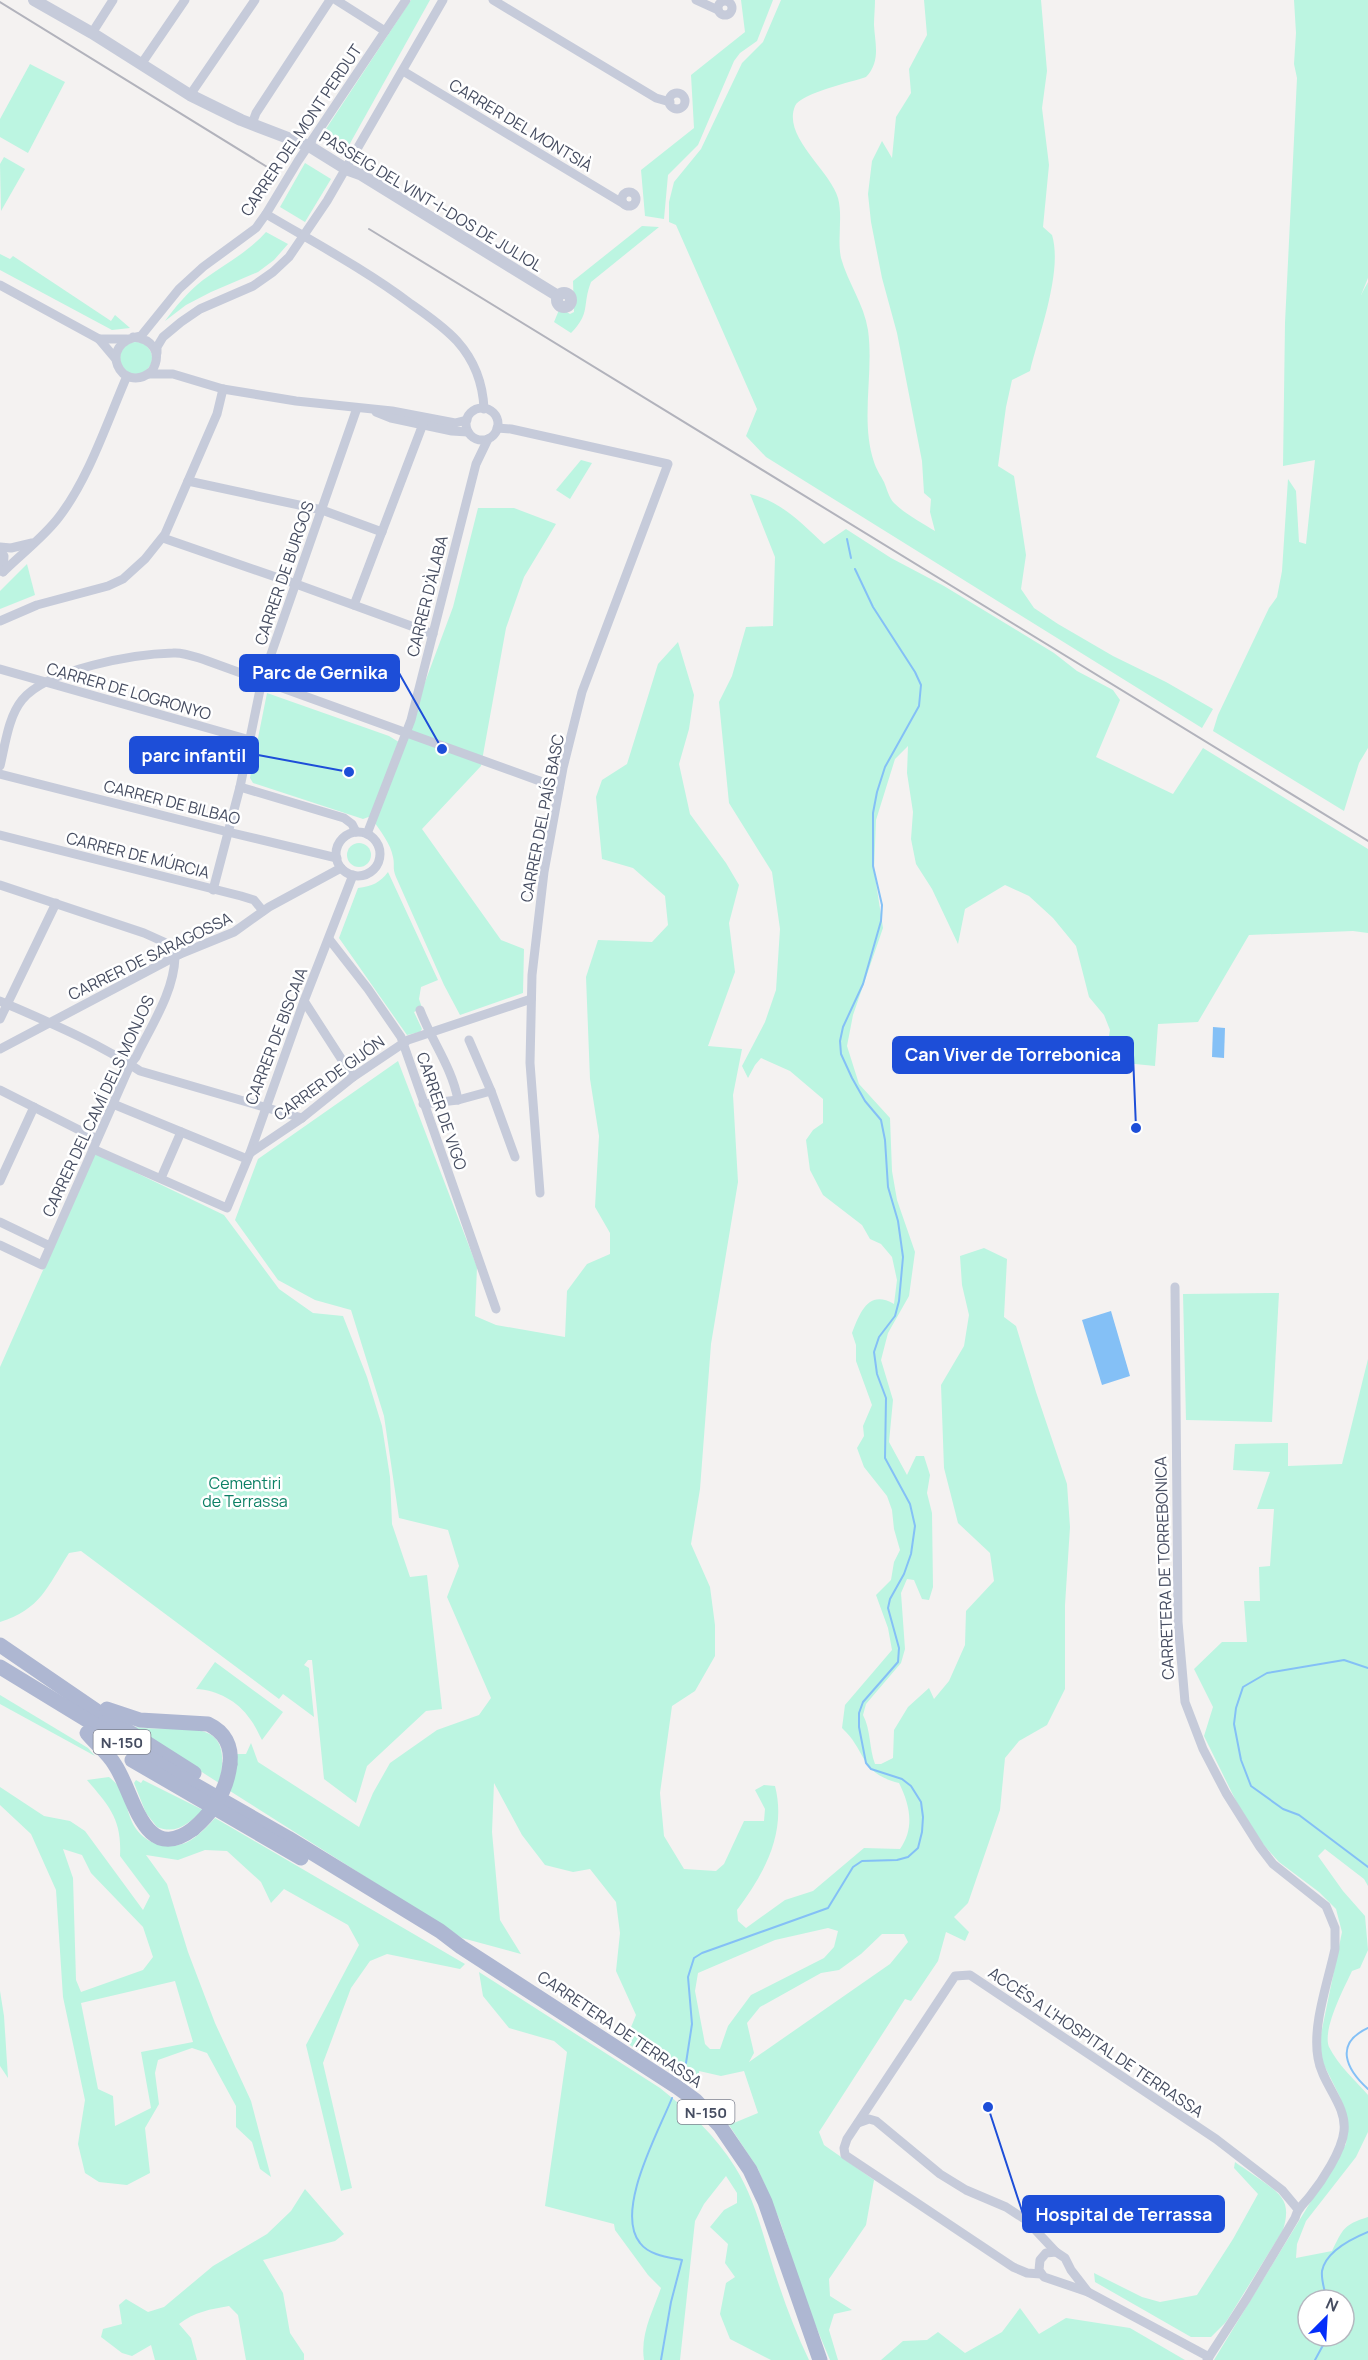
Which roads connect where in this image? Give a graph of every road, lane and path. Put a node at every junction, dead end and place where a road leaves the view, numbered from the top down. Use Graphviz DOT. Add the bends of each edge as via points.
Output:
graph roads {
  1 [pos="34,0"];
  2 [pos="113,0"];
  3 [pos="185,0"];
  4 [pos="255,0"];
  5 [pos="330,0"];
  6 [pos="336,0"];
  7 [pos="406,0"];
  8 [pos="443,0"];
  9 [pos="493,0"];
  10 [pos="696,0"];
  11 [pos="718,10"];
  12 [pos="385,31"];
  13 [pos="92,33"];
  14 [pos="142,63"];
  15 [pos="403,71"];
  16 [pos="190,95"];
  17 [pos="670,102"];
  18 [pos="252,124"];
  19 [pos="309,146"];
  20 [pos="346,169"];
  21 [pos="624,204"];
  22 [pos="266,214"];
  23 [pos="304,236"];
  24 [pos="0,285"];
  25 [pos="558,296"];
  26 [pos="130,338"];
  27 [pos="99,339"];
  28 [pos="116,358"];
  29 [pos="156,360"];
  30 [pos="149,374"];
  31 [pos="173,374"];
  32 [pos="127,376"];
  33 [pos="223,389"];
  34 [pos="357,408"];
  35 [pos="368,409"];
  36 [pos="484,409"];
  37 [pos="467,420"];
  38 [pos="423,424"];
  39 [pos="497,428"];
  40 [pos="468,432"];
  41 [pos="488,439"];
  42 [pos="477,440"];
  43 [pos="476,464"];
  44 [pos="188,481"];
  45 [pos="322,510"];
  46 [pos="382,532"];
  47 [pos="163,538"];
  48 [pos="34,542"];
  49 [pos="0,549"];
  50 [pos="2,574"];
  51 [pos="297,584"];
  52 [pos="354,605"];
  53 [pos="0,621"];
  54 [pos="433,634"];
  55 [pos="0,669"];
  56 [pos="262,680"];
  57 [pos="46,683"];
  58 [pos="406,734"];
  59 [pos="250,740"];
  60 [pos="0,766"];
  61 [pos="0,774"];
  62 [pos="240,787"];
  63 [pos="559,788"];
  64 [pos="228,832"];
  65 [pos="356,832"];
  66 [pos="367,834"];
  67 [pos="0,835"];
  68 [pos="337,858"];
  69 [pos="341,868"];
  70 [pos="353,875"];
  71 [pos="0,885"];
  72 [pos="213,890"];
  73 [pos="56,903"];
  74 [pos="263,911"];
  75 [pos="329,939"];
  76 [pos="177,956"];
  77 [pos="531,999"];
  78 [pos="304,1001"];
  79 [pos="3,1003"];
  80 [pos="420,1010"];
  81 [pos="0,1018"];
  82 [pos="49,1023"];
  83 [pos="429,1035"];
  84 [pos="470,1040"];
  85 [pos="403,1043"];
  86 [pos="0,1049"];
  87 [pos="131,1063"];
  88 [pos="353,1077"];
  89 [pos="0,1090"];
  90 [pos="491,1091"];
  91 [pos="458,1100"];
  92 [pos="112,1104"];
  93 [pos="423,1104"];
  94 [pos="34,1107"];
  95 [pos="265,1107"];
  96 [pos="302,1118"];
  97 [pos="181,1132"];
  98 [pos="97,1138"];
  99 [pos="93,1149"];
  100 [pos="248,1156"];
  101 [pos="515,1157"];
  102 [pos="161,1178"];
  103 [pos="0,1181"];
  104 [pos="540,1193"];
  105 [pos="0,1222"];
  106 [pos="0,1245"];
  107 [pos="50,1246"];
  108 [pos="1175,1287"];
  109 [pos="496,1309"];
  110 [pos="0,1645"];
  111 [pos="0,1667"];
  112 [pos="0,1678"];
  113 [pos="58,1683"];
  114 [pos="87,1733"];
  115 [pos="115,1764"];
  116 [pos="219,1811"];
  117 [pos="288,1838"];
  118 [pos="461,1947"];
  119 [pos="858,2123"];
  120 [pos="1297,2208"];
  121 [pos="1056,2252"];
  122 [pos="1067,2261"];
  123 [pos="1042,2276"];
  124 [pos="1056,2280"];
  125 [pos="1088,2292"];
  126 [pos="1208,2358"];
  127 [pos="820,2360"];
  1 -- 13 [label="street, PASSEIG DEL VINT-I-DOS DE JULIOL"];
  2 -- 13 [label="street"];
  3 -- 14 [label="street"];
  4 -- 16 [label="street"];
  5 -- 18 [label="street"];
  6 -- 12 [label="street"];
  7 -- 12 [label="street, CARRER DEL MONT PERDUT"];
  8 -- 15 [label="street"];
  9 -- 17 [label="street" via="656,98"];
  10 -- 11 [label="street"];
  12 -- 19 [label="street, CARRER DEL MONT PERDUT"];
  13 -- 14 [label="street, PASSEIG DEL VINT-I-DOS DE JULIOL"];
  14 -- 16 [label="street, PASSEIG DEL VINT-I-DOS DE JULIOL"];
  15 -- 20 [label="street"];
  15 -- 21 [label="street, CARRER DEL MONTSIÀ"];
  16 -- 18 [label="street, PASSEIG DEL VINT-I-DOS DE JULIOL"];
  18 -- 19 [label="street, PASSEIG DEL VINT-I-DOS DE JULIOL"];
  19 -- 20 [label="street, PASSEIG DEL VINT-I-DOS DE JULIOL"];
  19 -- 22 [label="street, CARRER DEL MONT PERDUT"];
  20 -- 23 [label="street"];
  20 -- 25 [label="street, PASSEIG DEL VINT-I-DOS DE JULIOL"];
  22 -- 23 [label="street"];
  22 -- 26 [label="street, CARRER DEL MONT PERDUT" via="256,228 191,277 163,305 143,334"];
  23 -- 29 [label="street" via="273,273 200,309 168,332 157,347"];
  23 -- 36 [label="street" via="398,294 446,330 464,349 475,369"];
  24 -- 27 [label="street"];
  26 -- 27 [label="street"];
  26 -- 28 [label="street" via="120,345"];
  26 -- 29 [label="street" via="147,340 155,350"];
  27 -- 28 [label="street"];
  28 -- 32 [label="street"];
  29 -- 30 [label="street"];
  29 -- 31 [label="street"];
  30 -- 31 [label="street"];
  30 -- 32 [label="street" via="139,378"];
  31 -- 33 [label="street"];
  32 -- 48 [label="street" via="72,498 58,519"];
  33 -- 34 [label="street"];
  33 -- 44 [label="street" via="217,414"];
  34 -- 35 [label="street"];
  34 -- 45 [label="street, CARRER DE BURGOS"];
  35 -- 37 [label="street" via="455,423"];
  35 -- 38 [label="street"];
  36 -- 37 [label="street" via="471,412"];
  36 -- 39 [label="street" via="496,417"];
  37 -- 40 [label="street"];
  38 -- 40 [label="street"];
  38 -- 46 [label="street"];
  39 -- 41 [label="street"];
  39 -- 63 [label="street, CARRER DEL PAÍS BASC" via="668,464 582,692"];
  40 -- 42 [label="street"];
  41 -- 42 [label="street"];
  41 -- 43 [label="street, CARRER D'ÀLABA"];
  42 -- 43 [label="street, CARRER D'ÀLABA"];
  43 -- 54 [label="street, CARRER D'ÀLABA"];
  44 -- 45 [label="street"];
  44 -- 47 [label="street"];
  45 -- 46 [label="street"];
  45 -- 51 [label="street, CARRER DE BURGOS"];
  46 -- 52 [label="street"];
  47 -- 51 [label="street"];
  47 -- 53 [label="street" via="135,570 108,586 37,605"];
  48 -- 49 [label="street"];
  48 -- 50 [label="street"];
  49 -- 50 [label="street" via="4,556"];
  51 -- 52 [label="street"];
  51 -- 56 [label="street, CARRER DE BURGOS"];
  52 -- 54 [label="street"];
  54 -- 58 [label="street, CARRER D'ÀLABA"];
  55 -- 57 [label="street, CARRER DE LOGRONYO"];
  56 -- 57 [label="street" via="175,652 77,669"];
  56 -- 58 [label="street"];
  56 -- 59 [label="street, CARRER DE BURGOS"];
  57 -- 59 [label="street, CARRER DE LOGRONYO"];
  57 -- 60 [label="street" via="21,700"];
  58 -- 63 [label="street"];
  58 -- 66 [label="street, CARRER D'ÀLABA"];
  59 -- 62 [label="street, CARRER DE BURGOS"];
  61 -- 64 [label="street, CARRER DE BILBAO"];
  62 -- 64 [label="street, CARRER DE BURGOS"];
  62 -- 65 [label="street" via="344,818"];
  63 -- 77 [label="street, CARRER DEL PAÍS BASC" via="544,872"];
  64 -- 68 [label="street, CARRER DE BILBAO"];
  64 -- 72 [label="street, CARRER DE BURGOS"];
  65 -- 66 [label="street"];
  65 -- 68 [label="street" via="341,841"];
  66 -- 70 [label="street" via="379,847 378,863 370,873"];
  67 -- 72 [label="street, CARRER DE MÚRCIA"];
  68 -- 69 [label="street"];
  69 -- 70 [label="street"];
  69 -- 74 [label="street, CARRER DE SARAGOSSA"];
  70 -- 75 [label="street, CARRER DE BISCAIA"];
  71 -- 73 [label="street"];
  72 -- 74 [label="street, CARRER DE MÚRCIA" via="250,898"];
  73 -- 76 [label="street" via="157,939"];
  73 -- 79 [label="street"];
  74 -- 76 [label="street, CARRER DE SARAGOSSA" via="234,932"];
  75 -- 78 [label="street, CARRER DE BISCAIA"];
  75 -- 85 [label="street, CARRER DE VIGO" via="396,1027"];
  76 -- 82 [label="street, CARRER DE SARAGOSSA"];
  76 -- 87 [label="street, CARRER DEL CAMÍ DELS MONJOS" via="171,983"];
  77 -- 83 [label="street, CARRER DE GIJÓN"];
  77 -- 104 [label="street, CARRER DEL PAÍS BASC" via="530,1063"];
  78 -- 88 [label="street"];
  78 -- 95 [label="street, CARRER DE BISCAIA"];
  79 -- 81 [label="street"];
  79 -- 82 [label="street"];
  80 -- 83 [label="street"];
  82 -- 86 [label="street, CARRER DE SARAGOSSA"];
  82 -- 87 [label="street"];
  83 -- 85 [label="street, CARRER DE GIJÓN"];
  83 -- 91 [label="street" via="445,1062"];
  84 -- 90 [label="street"];
  85 -- 88 [label="street, CARRER DE GIJÓN"];
  85 -- 93 [label="street, CARRER DE VIGO"];
  87 -- 92 [label="street, CARRER DEL CAMÍ DELS MONJOS"];
  87 -- 95 [label="street" via="140,1071"];
  88 -- 96 [label="street, CARRER DE GIJÓN"];
  89 -- 94 [label="street"];
  90 -- 91 [label="street"];
  90 -- 101 [label="street"];
  91 -- 93 [label="street"];
  92 -- 97 [label="street"];
  92 -- 98 [label="street, CARRER DEL CAMÍ DELS MONJOS"];
  93 -- 109 [label="street, CARRER DE VIGO"];
  94 -- 98 [label="street"];
  94 -- 103 [label="street"];
  95 -- 96 [label="street"];
  95 -- 100 [label="street, CARRER DE BISCAIA"];
  96 -- 100 [label="street, CARRER DE GIJÓN"];
  97 -- 100 [label="street"];
  97 -- 102 [label="street"];
  98 -- 99 [label="street, CARRER DEL CAMÍ DELS MONJOS"];
  99 -- 102 [label="street"];
  99 -- 107 [label="street, CARRER DEL CAMÍ DELS MONJOS"];
  100 -- 102 [label="street, CARRER DE BISCAIA" via="227,1208"];
  105 -- 107 [label="street"];
  106 -- 107 [label="street, CARRER DEL CAMÍ DELS MONJOS" via="42,1265"];
  108 -- 120 [label="street, CARRETERA DE TORREBONICA" via="1178,1622 1185,1702 1203,1749 1245,1824 1274,1864 1326,1906 1334,1920 1336,1936 1316,2037 1320,2068 1341,2109 1345,2130 1336,2155 1309,2197"];
  110 -- 113 [label="main road"];
  111 -- 117 [label="main road, CARRETERA DE TERRASSA / N-150"];
  112 -- 114 [label="main road, CARRETERA DE TERRASSA / N-150"];
  113 -- 115 [label="main road, bridge" via="130,1718 208,1724 226,1739 231,1752 225,1785 215,1806 193,1829 171,1838 149,1832 140,1821"];
  113 -- 117 [label="main road"];
  114 -- 115 [label="main road"];
  114 -- 116 [label="main road, CARRETERA DE TERRASSA / N-150"];
  115 -- 116 [label="main road"];
  116 -- 118 [label="main road, CARRETERA DE TERRASSA / N-150"];
  117 -- 118 [label="main road, CARRETERA DE TERRASSA / N-150"];
  118 -- 127 [label="main road, CARRETERA DE TERRASSA / N-150" via="677,2087 720,2126 750,2170 765,2202"];
  119 -- 120 [label="street, ACCÉS A L'HOSPITAL DE TERRASSA" via="955,1976 970,1975 1216,2139 1282,2190"];
  119 -- 121 [label="street" via="876,2121 940,2174 1026,2220"];
  119 -- 123 [label="street, ACCÉS A L'HOSPITAL DE TERRASSA" via="847,2139 845,2155 1013,2267"];
  120 -- 126 [label="street, CARRETERA DE TORREBONICA" via="1295,2218"];
  121 -- 122 [label="street"];
  121 -- 123 [label="street" via="1042,2256 1038,2265"];
  122 -- 124 [label="street" via="1065,2275"];
  122 -- 125 [label="street"];
  123 -- 124 [label="street"];
  124 -- 125 [label="street"];
  125 -- 126 [label="street"];
}
